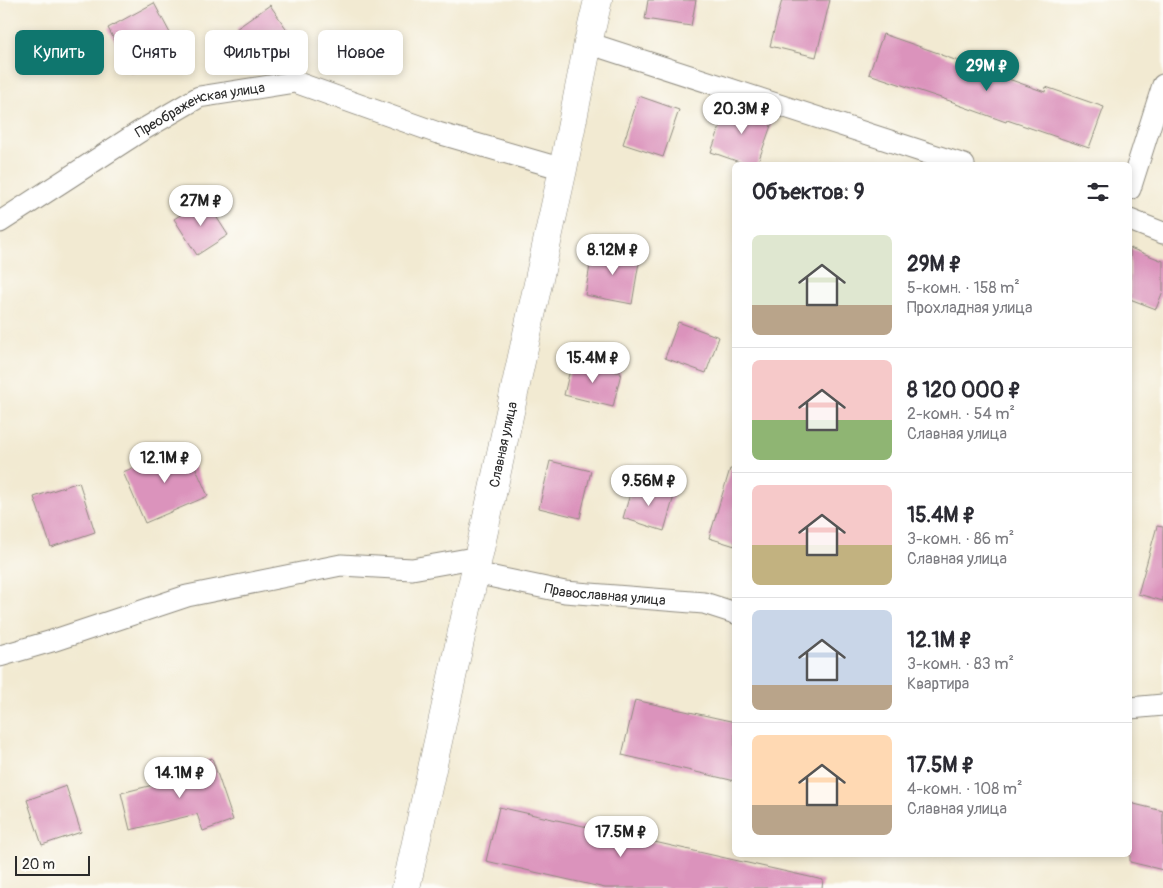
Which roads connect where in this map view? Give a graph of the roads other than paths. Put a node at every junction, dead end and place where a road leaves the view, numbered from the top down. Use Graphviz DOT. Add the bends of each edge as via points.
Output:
graph roads {
  1 [pos="598,0"];
  2 [pos="588,42"];
  3 [pos="1163,85"];
  4 [pos="955,162"];
  5 [pos="563,169"];
  6 [pos="1132,182"];
  7 [pos="1132,221"];
  8 [pos="0,222"];
  9 [pos="1163,233"];
  10 [pos="477,565"];
  11 [pos="732,612"];
  12 [pos="0,656"];
  13 [pos="1163,705"];
  14 [pos="1132,708"];
  15 [pos="406,888"];
  1 -- 2 [label="street, Славная улица"];
  2 -- 4 [label="street"];
  2 -- 5 [label="street, Славная улица"];
  3 -- 6 [label="street"];
  5 -- 8 [label="street, Преображенская улица" via="438,133 295,82 199,97"];
  5 -- 10 [label="street, Славная улица"];
  7 -- 9 [label="street"];
  10 -- 11 [label="street, Православная улица" via="565,592 704,603"];
  10 -- 12 [label="street" via="412,568 341,565 187,596"];
  10 -- 15 [label="street, Славная улица"];
  13 -- 14 [label="street"];
}
